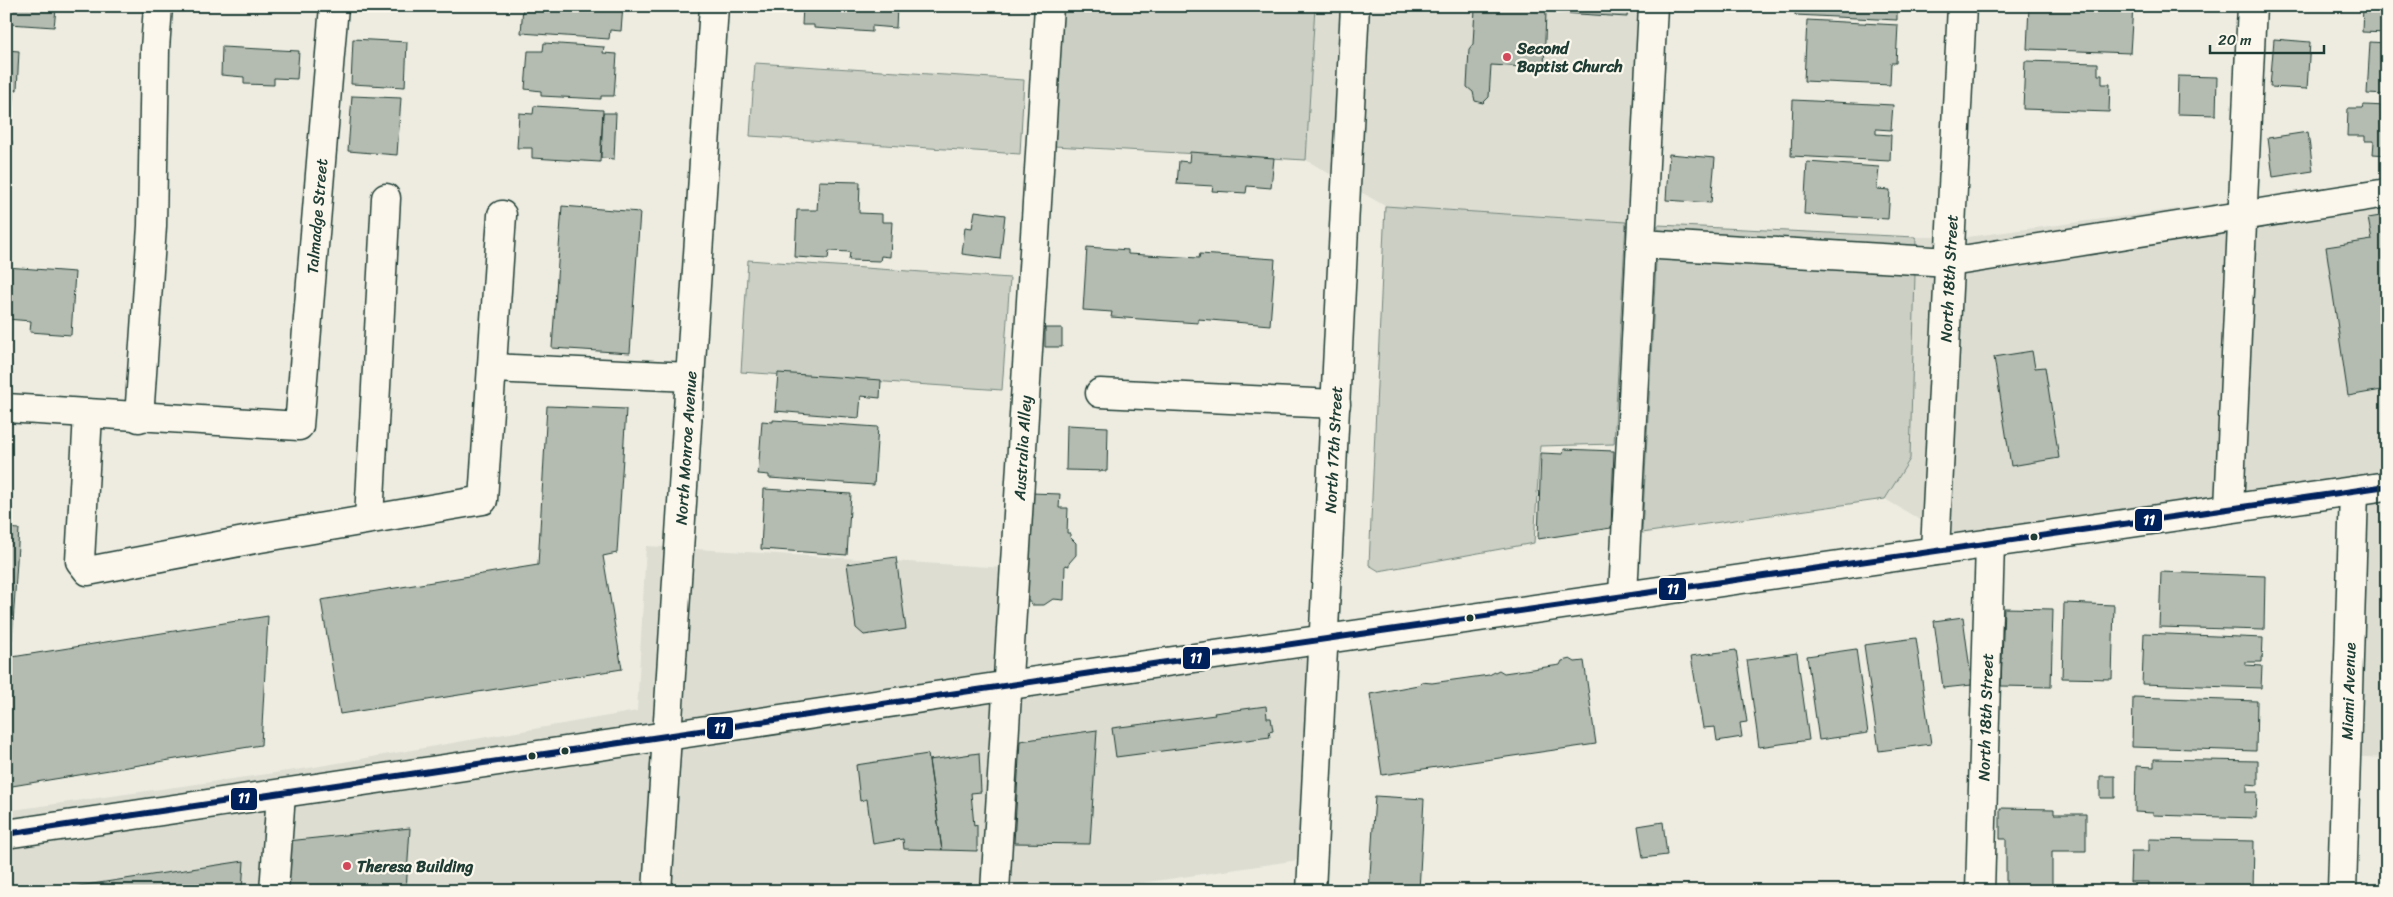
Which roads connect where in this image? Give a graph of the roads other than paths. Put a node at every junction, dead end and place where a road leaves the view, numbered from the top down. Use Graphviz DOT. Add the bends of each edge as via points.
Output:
graph roads {
  1 [pos="158,6"];
  2 [pos="334,6"];
  3 [pos="714,6"];
  4 [pos="1048,6"];
  5 [pos="1355,6"];
  6 [pos="1652,6"];
  7 [pos="1962,6"];
  8 [pos="2252,6"];
  9 [pos="2387,192"];
  10 [pos="386,198"];
  11 [pos="502,216"];
  12 [pos="2242,216"];
  13 [pos="1641,244"];
  14 [pos="1950,262"];
  15 [pos="492,368"];
  16 [pos="690,377"];
  17 [pos="1100,393"];
  18 [pos="1336,404"];
  19 [pos="6,408"];
  20 [pos="88,414"];
  21 [pos="138,418"];
  22 [pos="2387,486"];
  23 [pos="2354,491"];
  24 [pos="2230,508"];
  25 [pos="369,519"];
  26 [pos="1990,543"];
  27 [pos="1935,550"];
  28 [pos="1623,595"];
  29 [pos="1322,639"];
  30 [pos="1007,686"];
  31 [pos="665,735"];
  32 [pos="282,794"];
  33 [pos="6,834"];
  34 [pos="274,891"];
  35 [pos="656,891"];
  36 [pos="995,891"];
  37 [pos="1311,891"];
  38 [pos="1980,891"];
  39 [pos="2342,891"];
  1 -- 21 [label="street" via="152,226"];
  2 -- 21 [label="street, Talmadge Street" via="298,426"];
  3 -- 16 [label="street, North Monroe Avenue"];
  4 -- 30 [label="street, Australia Alley"];
  5 -- 18 [label="street, North 17th Street"];
  6 -- 13 [label="street"];
  7 -- 14 [label="street, North 18th Street"];
  8 -- 12 [label="street"];
  9 -- 12 [label="street"];
  10 -- 25 [label="street"];
  11 -- 15 [label="street"];
  12 -- 14 [label="street"];
  12 -- 24 [label="street"];
  13 -- 14 [label="street"];
  13 -- 28 [label="street"];
  14 -- 27 [label="street, North 18th Street"];
  15 -- 16 [label="street"];
  15 -- 25 [label="street" via="484,500"];
  16 -- 31 [label="street, North Monroe Avenue"];
  17 -- 18 [label="street"];
  18 -- 29 [label="street, North 17th Street"];
  19 -- 20 [label="street"];
  20 -- 21 [label="street"];
  20 -- 25 [label="street" via="80,561 88,570"];
  22 -- 23 [label="street"];
  23 -- 24 [label="street"];
  23 -- 39 [label="street, Miami Avenue"];
  24 -- 26 [label="street"];
  26 -- 27 [label="street"];
  26 -- 38 [label="street, North 18th Street"];
  27 -- 28 [label="street"];
  28 -- 29 [label="street"];
  29 -- 30 [label="street"];
  29 -- 37 [label="street, North 17th Street"];
  30 -- 31 [label="street"];
  30 -- 36 [label="street, Australia Alley"];
  31 -- 32 [label="street"];
  31 -- 35 [label="street, North Monroe Avenue"];
  32 -- 33 [label="street"];
  32 -- 34 [label="street"];
}
